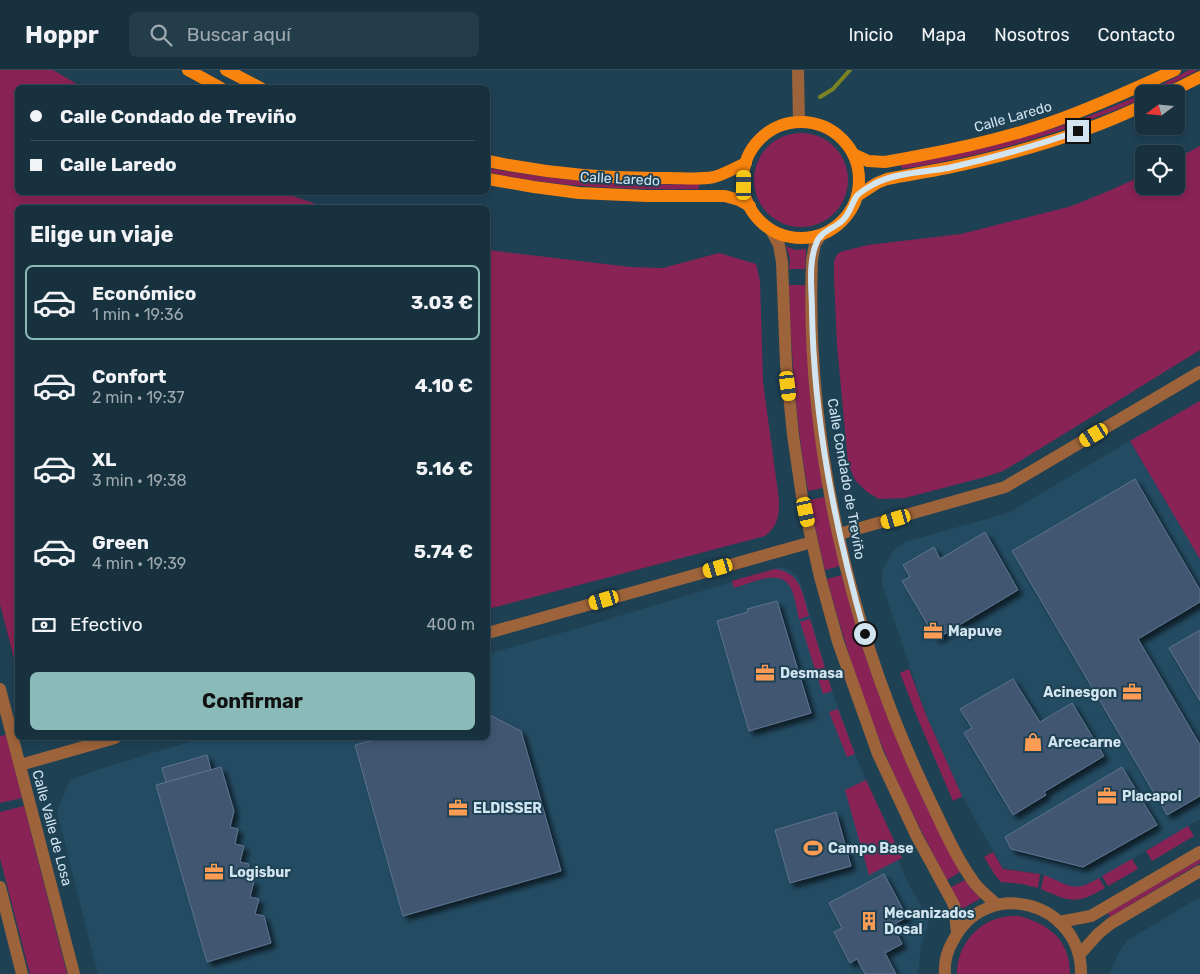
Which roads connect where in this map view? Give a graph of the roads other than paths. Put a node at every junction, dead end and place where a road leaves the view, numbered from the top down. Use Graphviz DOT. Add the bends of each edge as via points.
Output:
graph roads {
  1 [pos="188,70"];
  2 [pos="226,70"];
  3 [pos="798,70"];
  4 [pos="1175,70"];
  5 [pos="1200,77"];
  6 [pos="216,85"];
  7 [pos="255,85"];
  8 [pos="1184,85"];
  9 [pos="1135,109"];
  10 [pos="799,122"];
  11 [pos="853,154"];
  12 [pos="490,161"];
  13 [pos="746,163"];
  14 [pos="490,179"];
  15 [pos="857,196"];
  16 [pos="750,206"];
  17 [pos="771,230"];
  18 [pos="821,234"];
  19 [pos="1200,372"];
  20 [pos="839,534"];
  21 [pos="812,542"];
  22 [pos="490,632"];
  23 [pos="0,689"];
  24 [pos="108,740"];
  25 [pos="20,765"];
  26 [pos="1200,852"];
  27 [pos="1200,871"];
  28 [pos="0,887"];
  29 [pos="997,905"];
  30 [pos="1060,922"];
  31 [pos="957,932"];
  32 [pos="1079,955"];
  33 [pos="22,974"];
  34 [pos="74,974"];
  35 [pos="945,974"];
  36 [pos="1081,974"];
  1 -- 6 [label="main road"];
  2 -- 7 [label="main road"];
  3 -- 10 [label="street"];
  4 -- 11 [label="main road, Calle Laredo" via="1091,107 995,139 885,162 868,161"];
  5 -- 8 [label="main road"];
  9 -- 15 [label="main road" via="1042,143 887,179"];
  10 -- 11 [label="main road" via="825,127 841,138"];
  10 -- 13 [label="main road" via="766,134 750,152"];
  11 -- 15 [label="main road" via="859,175"];
  12 -- 13 [label="main road, Calle Laredo" via="579,174 662,178 712,177"];
  13 -- 16 [label="main road" via="744,185"];
  14 -- 16 [label="main road, Calle Laredo" via="579,192 725,196"];
  15 -- 18 [label="main road" via="844,220"];
  16 -- 17 [label="main road"];
  17 -- 18 [label="main road" via="795,238"];
  17 -- 21 [label="street" via="782,262 788,386 798,468"];
  18 -- 20 [label="street, Calle Condado de Treviño" via="812,260 814,360 821,436"];
  19 -- 20 [label="street" via="1005,487"];
  20 -- 29 [label="street, Calle Condado de Treviño" via="865,634 916,771 973,882"];
  21 -- 22 [label="street"];
  21 -- 31 [label="street" via="855,693 900,804 954,905"];
  23 -- 25 [label="street, Calle Valle de Losa"];
  24 -- 25 [label="street"];
  25 -- 34 [label="street, Calle Valle de Losa"];
  26 -- 30 [label="street" via="1091,916"];
  27 -- 32 [label="street" via="1110,924"];
  28 -- 33 [label="street"];
  29 -- 30 [label="street" via="1016,903 1035,907"];
  29 -- 31 [label="street" via="982,910"];
  30 -- 32 [label="street" via="1072,937"];
  31 -- 35 [label="street" via="949,948"];
  32 -- 36 [label="street"];
}
